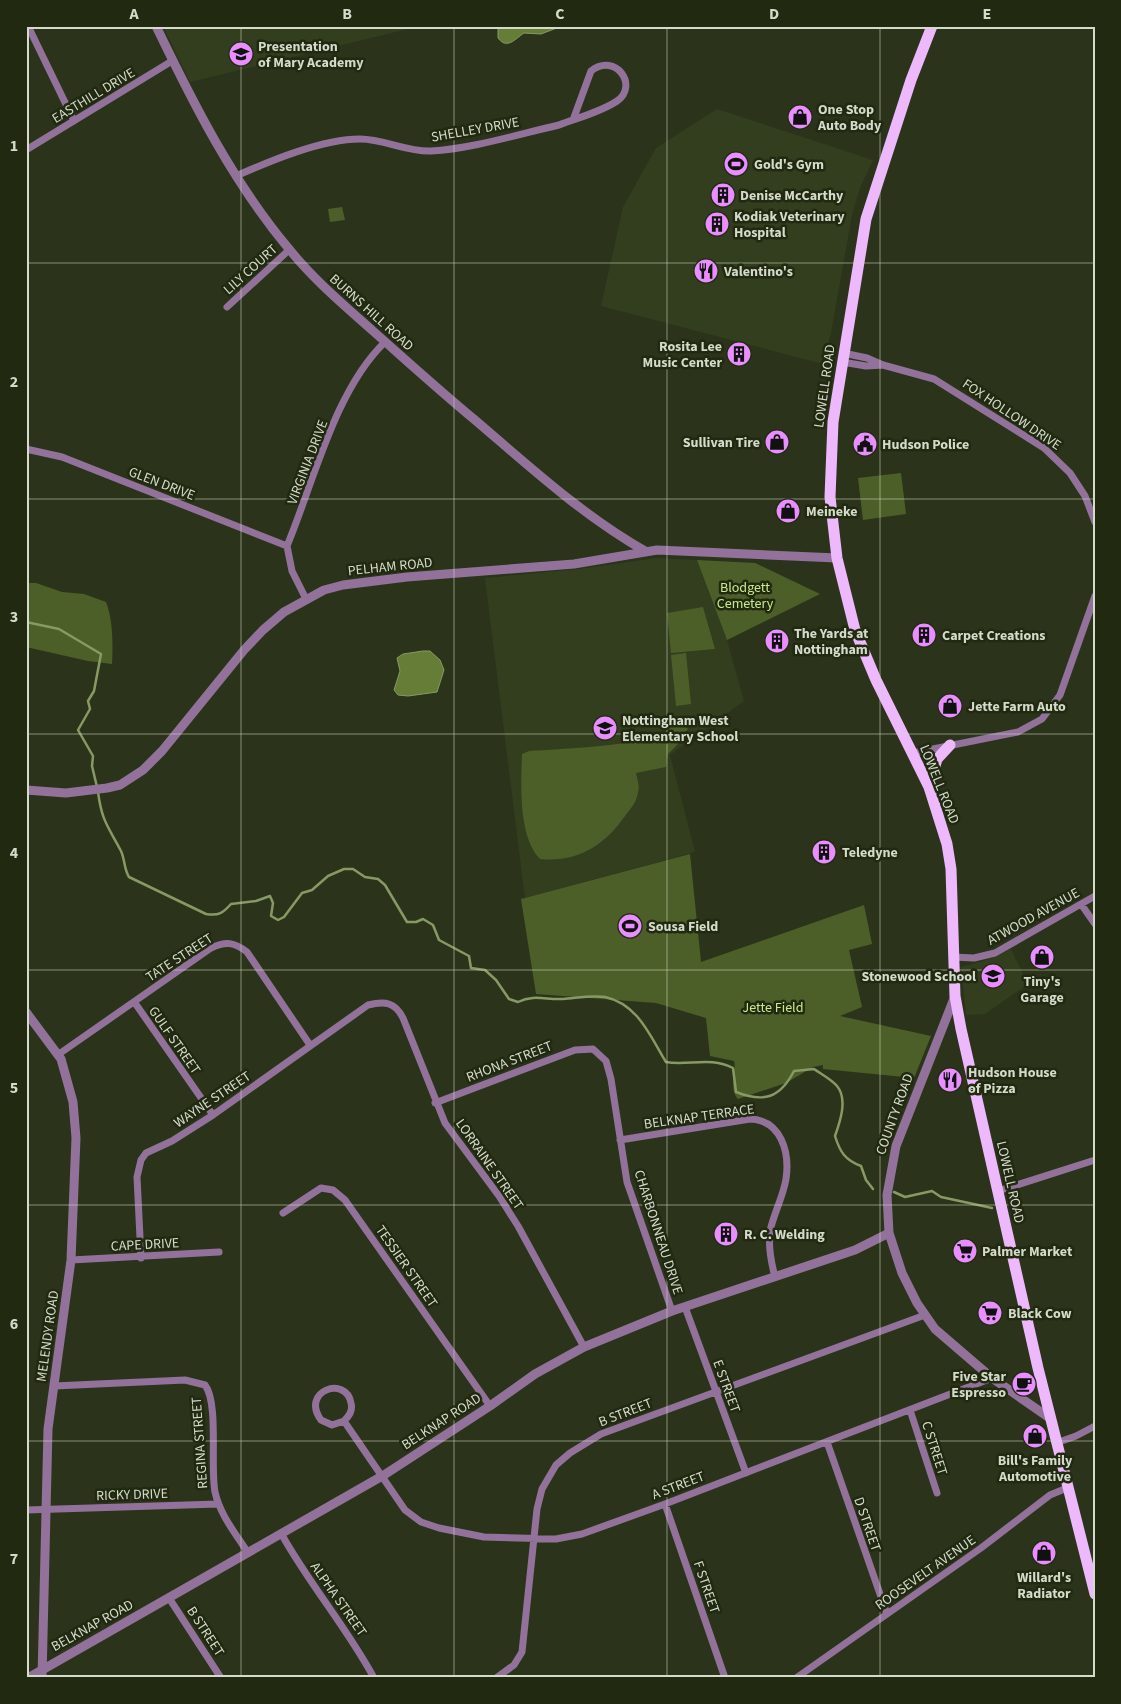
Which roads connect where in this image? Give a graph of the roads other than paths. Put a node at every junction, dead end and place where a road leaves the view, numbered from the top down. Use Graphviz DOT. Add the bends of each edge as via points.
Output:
graph roads {
  1 [pos="28,26"];
  2 [pos="156,26"];
  3 [pos="932,26"];
  4 [pos="172,61"];
  5 [pos="573,120"];
  6 [pos="74,121"];
  7 [pos="26,150"];
  8 [pos="236,176"];
  9 [pos="290,250"];
  10 [pos="227,307"];
  11 [pos="385,342"];
  12 [pos="842,357"];
  13 [pos="26,449"];
  14 [pos="1095,522"];
  15 [pos="287,546"];
  16 [pos="645,551"];
  17 [pos="837,558"];
  18 [pos="1095,596"];
  19 [pos="306,599"];
  20 [pos="950,745"];
  21 [pos="913,753"];
  22 [pos="929,787"];
  23 [pos="26,790"];
  24 [pos="1095,896"];
  25 [pos="1081,904"];
  26 [pos="1095,924"];
  27 [pos="953,957"];
  28 [pos="955,996"];
  29 [pos="378,1002"];
  30 [pos="134,1003"];
  31 [pos="26,1012"];
  32 [pos="310,1046"];
  33 [pos="593,1049"];
  34 [pos="58,1054"];
  35 [pos="435,1103"];
  36 [pos="213,1115"];
  37 [pos="620,1140"];
  38 [pos="1095,1160"];
  39 [pos="998,1191"];
  40 [pos="283,1213"];
  41 [pos="889,1233"];
  42 [pos="219,1252"];
  43 [pos="140,1258"];
  44 [pos="71,1260"];
  45 [pos="775,1277"];
  46 [pos="685,1307"];
  47 [pos="672,1312"];
  48 [pos="925,1315"];
  49 [pos="584,1347"];
  50 [pos="992,1378"];
  51 [pos="54,1386"];
  52 [pos="716,1391"];
  53 [pos="490,1406"];
  54 [pos="910,1410"];
  55 [pos="1050,1419"];
  56 [pos="344,1421"];
  57 [pos="1095,1426"];
  58 [pos="827,1442"];
  59 [pos="1056,1443"];
  60 [pos="746,1473"];
  61 [pos="384,1475"];
  62 [pos="1067,1488"];
  63 [pos="937,1493"];
  64 [pos="218,1504"];
  65 [pos="665,1504"];
  66 [pos="46,1509"];
  67 [pos="26,1510"];
  68 [pos="282,1535"];
  69 [pos="534,1540"];
  70 [pos="248,1554"];
  71 [pos="1095,1594"];
  72 [pos="169,1598"];
  73 [pos="887,1614"];
  74 [pos="42,1673"];
  75 [pos="28,1678"];
  76 [pos="221,1678"];
  77 [pos="374,1678"];
  78 [pos="496,1678"];
  79 [pos="725,1678"];
  80 [pos="796,1678"];
  1 -- 6 [label="street"];
  2 -- 4 [label="street, BURNS HILL ROAD"];
  3 -- 12 [label="main road, LOWELL ROAD" via="869,206"];
  4 -- 6 [label="street, EASTHILL DRIVE"];
  4 -- 8 [label="street, BURNS HILL ROAD"];
  5 -- 5 [label="street, SHELLEY DRIVE" via="591,70 609,65 620,71 626,83 622,96"];
  5 -- 8 [label="street, SHELLEY DRIVE" via="430,151 376,140 339,142 285,155"];
  6 -- 7 [label="street, EASTHILL DRIVE"];
  8 -- 9 [label="street, BURNS HILL ROAD"];
  9 -- 10 [label="street, LILY COURT"];
  9 -- 11 [label="street, BURNS HILL ROAD" via="326,290"];
  11 -- 15 [label="street, VIRGINIA DRIVE" via="361,369 343,401"];
  11 -- 16 [label="street, BURNS HILL ROAD" via="569,500"];
  12 -- 14 [label="street, FOX HOLLOW DRIVE" via="867,358 943,383 1044,448 1070,473 1085,496"];
  12 -- 17 [label="main road, LOWELL ROAD" via="830,460 830,497"];
  13 -- 15 [label="street, GLEN DRIVE" via="62,457"];
  15 -- 19 [label="street" via="292,571"];
  16 -- 17 [label="street, PELHAM ROAD"];
  16 -- 19 [label="street, PELHAM ROAD" via="574,564 407,576 343,585"];
  17 -- 21 [label="main road, LOWELL ROAD" via="860,644"];
  18 -- 20 [label="street" via="1060,695 1048,712 1035,725 1018,732"];
  19 -- 23 [label="street, PELHAM ROAD" via="284,612 250,644 143,770 120,785 107,788 66,793"];
  20 -- 21 [label="street"];
  20 -- 22 [label="main road" via="937,759"];
  21 -- 22 [label="main road, LOWELL ROAD"];
  22 -- 27 [label="main road, LOWELL ROAD" via="939,814 951,869"];
  24 -- 25 [label="street, ATWOOD AVENUE"];
  25 -- 26 [label="street"];
  25 -- 27 [label="street, ATWOOD AVENUE" via="995,953 974,958"];
  27 -- 28 [label="main road, LOWELL ROAD"];
  28 -- 39 [label="main road, LOWELL ROAD"];
  28 -- 41 [label="street, COUNTY ROAD" via="896,1146 887,1195"];
  29 -- 32 [label="street, WAYNE STREET" via="360,1010"];
  29 -- 35 [label="street, LORRAINE STREET" via="387,1002 400,1011"];
  30 -- 32 [label="street, TATE STREET" via="211,948 232,942 247,952"];
  30 -- 34 [label="street, TATE STREET"];
  30 -- 36 [label="street, GULF STREET"];
  31 -- 34 [label="street, MELENDY ROAD"];
  32 -- 36 [label="street, WAYNE STREET"];
  33 -- 35 [label="street, RHONA STREET" via="575,1050"];
  33 -- 37 [label="street, CHARBONNEAU DRIVE" via="606,1061 609,1070"];
  34 -- 44 [label="street, MELENDY ROAD" via="70,1085 75,1120"];
  35 -- 49 [label="street, LORRAINE STREET" via="445,1123 518,1226"];
  36 -- 43 [label="street, WAYNE STREET" via="146,1153 141,1160 137,1177"];
  37 -- 45 [label="street, BELKNAP TERRACE" via="750,1119 768,1122 774,1127 782,1144 786,1170 769,1241"];
  37 -- 47 [label="street, CHARBONNEAU DRIVE" via="627,1182"];
  38 -- 39 [label="street"];
  39 -- 55 [label="main road, LOWELL ROAD"];
  40 -- 53 [label="street, TESSIER STREET" via="321,1188 333,1190 345,1200"];
  41 -- 45 [label="street, BELKNAP ROAD" via="856,1250"];
  41 -- 48 [label="street, COUNTY ROAD" via="902,1273"];
  42 -- 43 [label="street, CAPE DRIVE"];
  43 -- 44 [label="street, CAPE DRIVE"];
  44 -- 51 [label="street, MELENDY ROAD"];
  45 -- 46 [label="street, BELKNAP ROAD"];
  46 -- 47 [label="street, BELKNAP ROAD"];
  46 -- 52 [label="street, E STREET"];
  47 -- 49 [label="street, BELKNAP ROAD"];
  48 -- 50 [label="street, COUNTY ROAD" via="950,1344"];
  48 -- 52 [label="street, B STREET"];
  49 -- 53 [label="street, BELKNAP ROAD" via="535,1374"];
  50 -- 54 [label="street, A STREET"];
  50 -- 55 [label="street, COUNTY ROAD"];
  51 -- 64 [label="street, REGINA STREET" via="185,1380 205,1385 211,1402 212,1464"];
  51 -- 66 [label="street, MELENDY ROAD" via="48,1429"];
  52 -- 60 [label="street, E STREET"];
  52 -- 69 [label="street, B STREET" via="601,1434 570,1453 550,1472 542,1489"];
  53 -- 61 [label="street, BELKNAP ROAD"];
  54 -- 58 [label="street, A STREET"];
  54 -- 63 [label="street, C STREET"];
  55 -- 59 [label="main road, LOWELL ROAD"];
  56 -- 56 [label="street" via="351,1412 348,1396 339,1389 323,1392 315,1408 321,1420 332,1425"];
  56 -- 61 [label="street, A STREET"];
  57 -- 59 [label="street"];
  58 -- 60 [label="street, A STREET"];
  58 -- 73 [label="street, D STREET"];
  59 -- 62 [label="main road, LOWELL ROAD"];
  60 -- 65 [label="street, A STREET"];
  61 -- 68 [label="street, BELKNAP ROAD"];
  61 -- 69 [label="street, A STREET" via="405,1510 429,1526 484,1536"];
  62 -- 71 [label="main road, LOWELL ROAD"];
  62 -- 73 [label="street, ROOSEVELT AVENUE" via="1050,1495"];
  64 -- 66 [label="street, RICKY DRIVE"];
  64 -- 70 [label="street, REGINA STREET"];
  65 -- 69 [label="street, A STREET" via="569,1538"];
  65 -- 79 [label="street, F STREET"];
  66 -- 67 [label="street, RICKY DRIVE"];
  66 -- 74 [label="street, MELENDY ROAD"];
  68 -- 70 [label="street, BELKNAP ROAD"];
  68 -- 77 [label="street, ALPHA STREET" via="350,1636"];
  69 -- 78 [label="street, B STREET" via="523,1647 514,1665"];
  70 -- 72 [label="street, BELKNAP ROAD"];
  72 -- 74 [label="street, BELKNAP ROAD"];
  72 -- 76 [label="street, B STREET"];
  73 -- 80 [label="street, ROOSEVELT AVENUE"];
  74 -- 75 [label="street, BELKNAP ROAD"];
}
